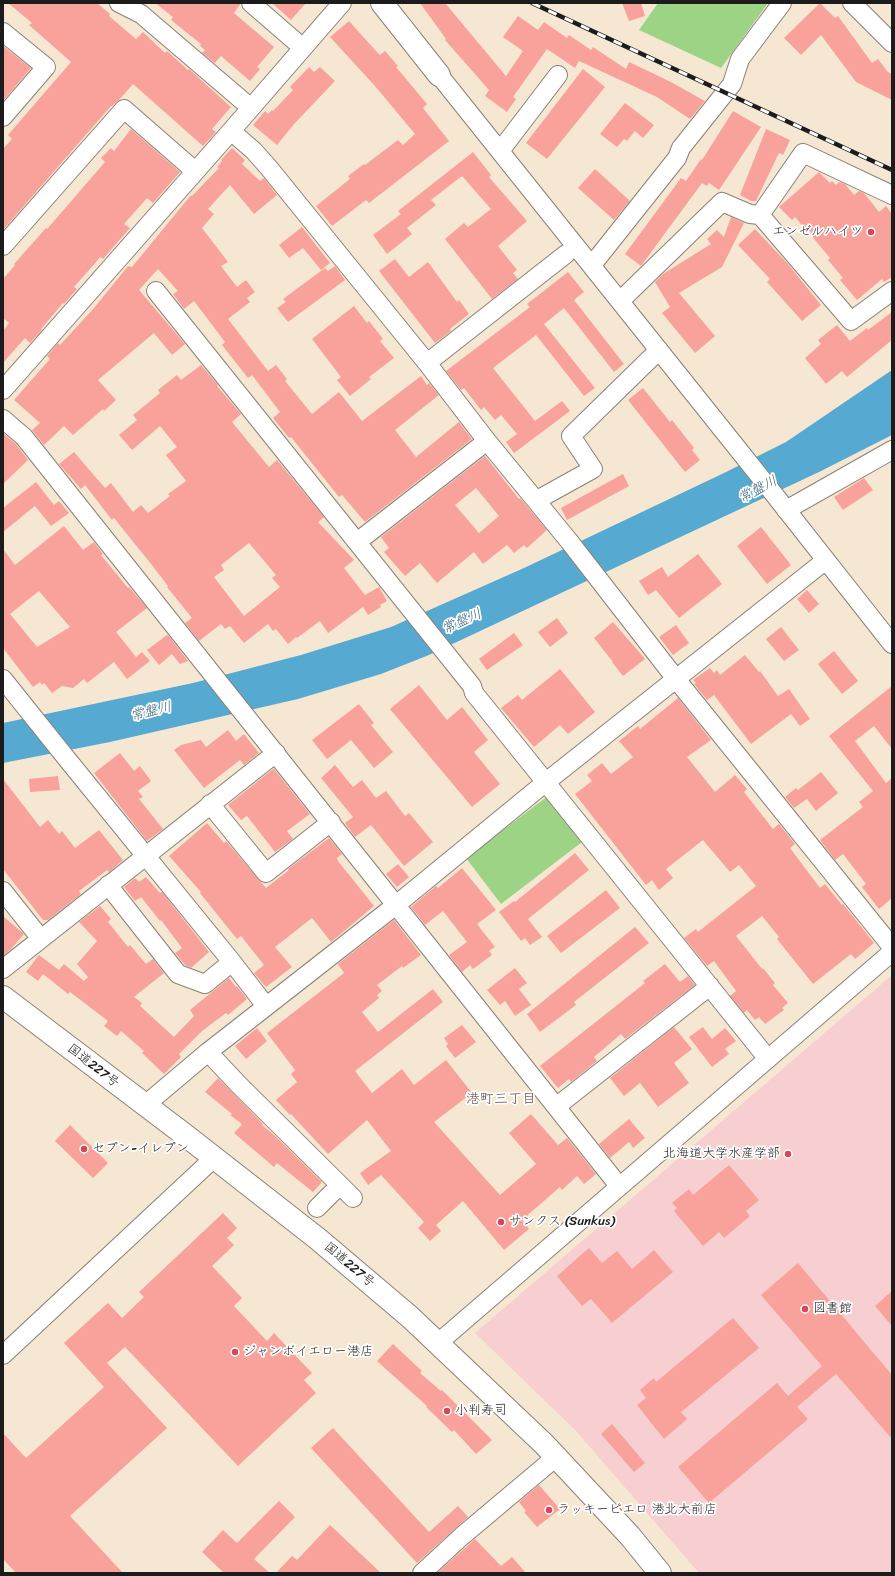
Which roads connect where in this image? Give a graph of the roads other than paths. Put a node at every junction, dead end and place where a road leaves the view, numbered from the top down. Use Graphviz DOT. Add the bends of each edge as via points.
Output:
graph roads {
  1 [pos="119,3"];
  2 [pos="251,3"];
  3 [pos="342,3"];
  4 [pos="382,3"];
  5 [pos="782,3"];
  6 [pos="852,3"];
  7 [pos="3,32"];
  8 [pos="892,43"];
  9 [pos="303,48"];
  10 [pos="439,75"];
  11 [pos="558,75"];
  12 [pos="251,108"];
  13 [pos="3,116"];
  14 [pos="231,131"];
  15 [pos="500,151"];
  16 [pos="195,171"];
  17 [pos="892,195"];
  18 [pos="760,215"];
  19 [pos="3,246"];
  20 [pos="566,254"];
  21 [pos="592,265"];
  22 [pos="156,291"];
  23 [pos="892,291"];
  24 [pos="620,301"];
  25 [pos="659,350"];
  26 [pos="427,364"];
  27 [pos="3,390"];
  28 [pos="3,419"];
  29 [pos="487,441"];
  30 [pos="892,450"];
  31 [pos="536,500"];
  32 [pos="782,504"];
  33 [pos="357,542"];
  34 [pos="826,560"];
  35 [pos="892,644"];
  36 [pos="3,679"];
  37 [pos="676,679"];
  38 [pos="276,753"];
  39 [pos="546,782"];
  40 [pos="210,804"];
  41 [pos="331,822"];
  42 [pos="145,856"];
  43 [pos="108,885"];
  44 [pos="3,891"];
  45 [pos="396,905"];
  46 [pos="41,938"];
  47 [pos="892,947"];
  48 [pos="892,952"];
  49 [pos="232,962"];
  50 [pos="3,969"];
  51 [pos="710,986"];
  52 [pos="3,997"];
  53 [pos="266,1006"];
  54 [pos="208,1052"];
  55 [pos="768,1058"];
  56 [pos="144,1106"];
  57 [pos="557,1106"];
  58 [pos="214,1158"];
  59 [pos="340,1185"];
  60 [pos="619,1186"];
  61 [pos="353,1198"];
  62 [pos="317,1208"];
  63 [pos="438,1343"];
  64 [pos="3,1355"];
  65 [pos="556,1457"];
  66 [pos="422,1573"];
  67 [pos="660,1573"];
  1 -- 12 [label="street" via="141,14"];
  2 -- 9 [label="street"];
  3 -- 9 [label="street"];
  4 -- 10 [label="main road"];
  5 -- 21 [label="street" via="740,59 732,84"];
  6 -- 8 [label="street"];
  7 -- 13 [label="street" via="46,67"];
  9 -- 12 [label="street"];
  10 -- 15 [label="street"];
  11 -- 15 [label="street"];
  12 -- 14 [label="street"];
  14 -- 16 [label="street"];
  14 -- 26 [label="street" via="269,168"];
  15 -- 21 [label="street"];
  16 -- 19 [label="street" via="124,109"];
  16 -- 27 [label="street"];
  17 -- 18 [label="street" via="803,153"];
  18 -- 23 [label="street" via="851,322"];
  18 -- 24 [label="street" via="750,214 722,202"];
  20 -- 26 [label="street"];
  21 -- 24 [label="street"];
  22 -- 33 [label="street"];
  24 -- 25 [label="street"];
  25 -- 31 [label="street" via="571,436 594,469"];
  25 -- 32 [label="street"];
  26 -- 29 [label="street"];
  28 -- 38 [label="street" via="24,437"];
  29 -- 31 [label="street"];
  29 -- 33 [label="street"];
  30 -- 32 [label="street"];
  31 -- 37 [label="street"];
  32 -- 34 [label="street"];
  33 -- 39 [label="street" via="472,686 474,694"];
  34 -- 35 [label="street"];
  34 -- 37 [label="street"];
  36 -- 42 [label="street"];
  37 -- 39 [label="street"];
  37 -- 47 [label="street"];
  38 -- 40 [label="street"];
  38 -- 41 [label="street"];
  39 -- 45 [label="street"];
  39 -- 51 [label="street"];
  40 -- 41 [label="street" via="266,873"];
  40 -- 42 [label="street"];
  41 -- 45 [label="street"];
  42 -- 43 [label="street"];
  42 -- 49 [label="street"];
  43 -- 46 [label="street"];
  43 -- 49 [label="street" via="178,974 205,984"];
  44 -- 46 [label="street"];
  45 -- 53 [label="street"];
  45 -- 57 [label="street"];
  46 -- 50 [label="street"];
  48 -- 55 [label="street"];
  49 -- 53 [label="street"];
  51 -- 55 [label="street"];
  51 -- 57 [label="street"];
  52 -- 56 [label="main road, 国道227号"];
  53 -- 54 [label="street"];
  54 -- 56 [label="street"];
  54 -- 59 [label="street"];
  55 -- 60 [label="street"];
  56 -- 58 [label="main road, 国道227号"];
  57 -- 60 [label="street"];
  58 -- 63 [label="main road, 国道227号" via="318,1239"];
  58 -- 64 [label="street"];
  59 -- 61 [label="street"];
  59 -- 62 [label="street"];
  60 -- 63 [label="street"];
  63 -- 65 [label="main road, 国道227号"];
  65 -- 66 [label="street"];
  65 -- 67 [label="main road, 国道227号" via="630,1536"];
}
